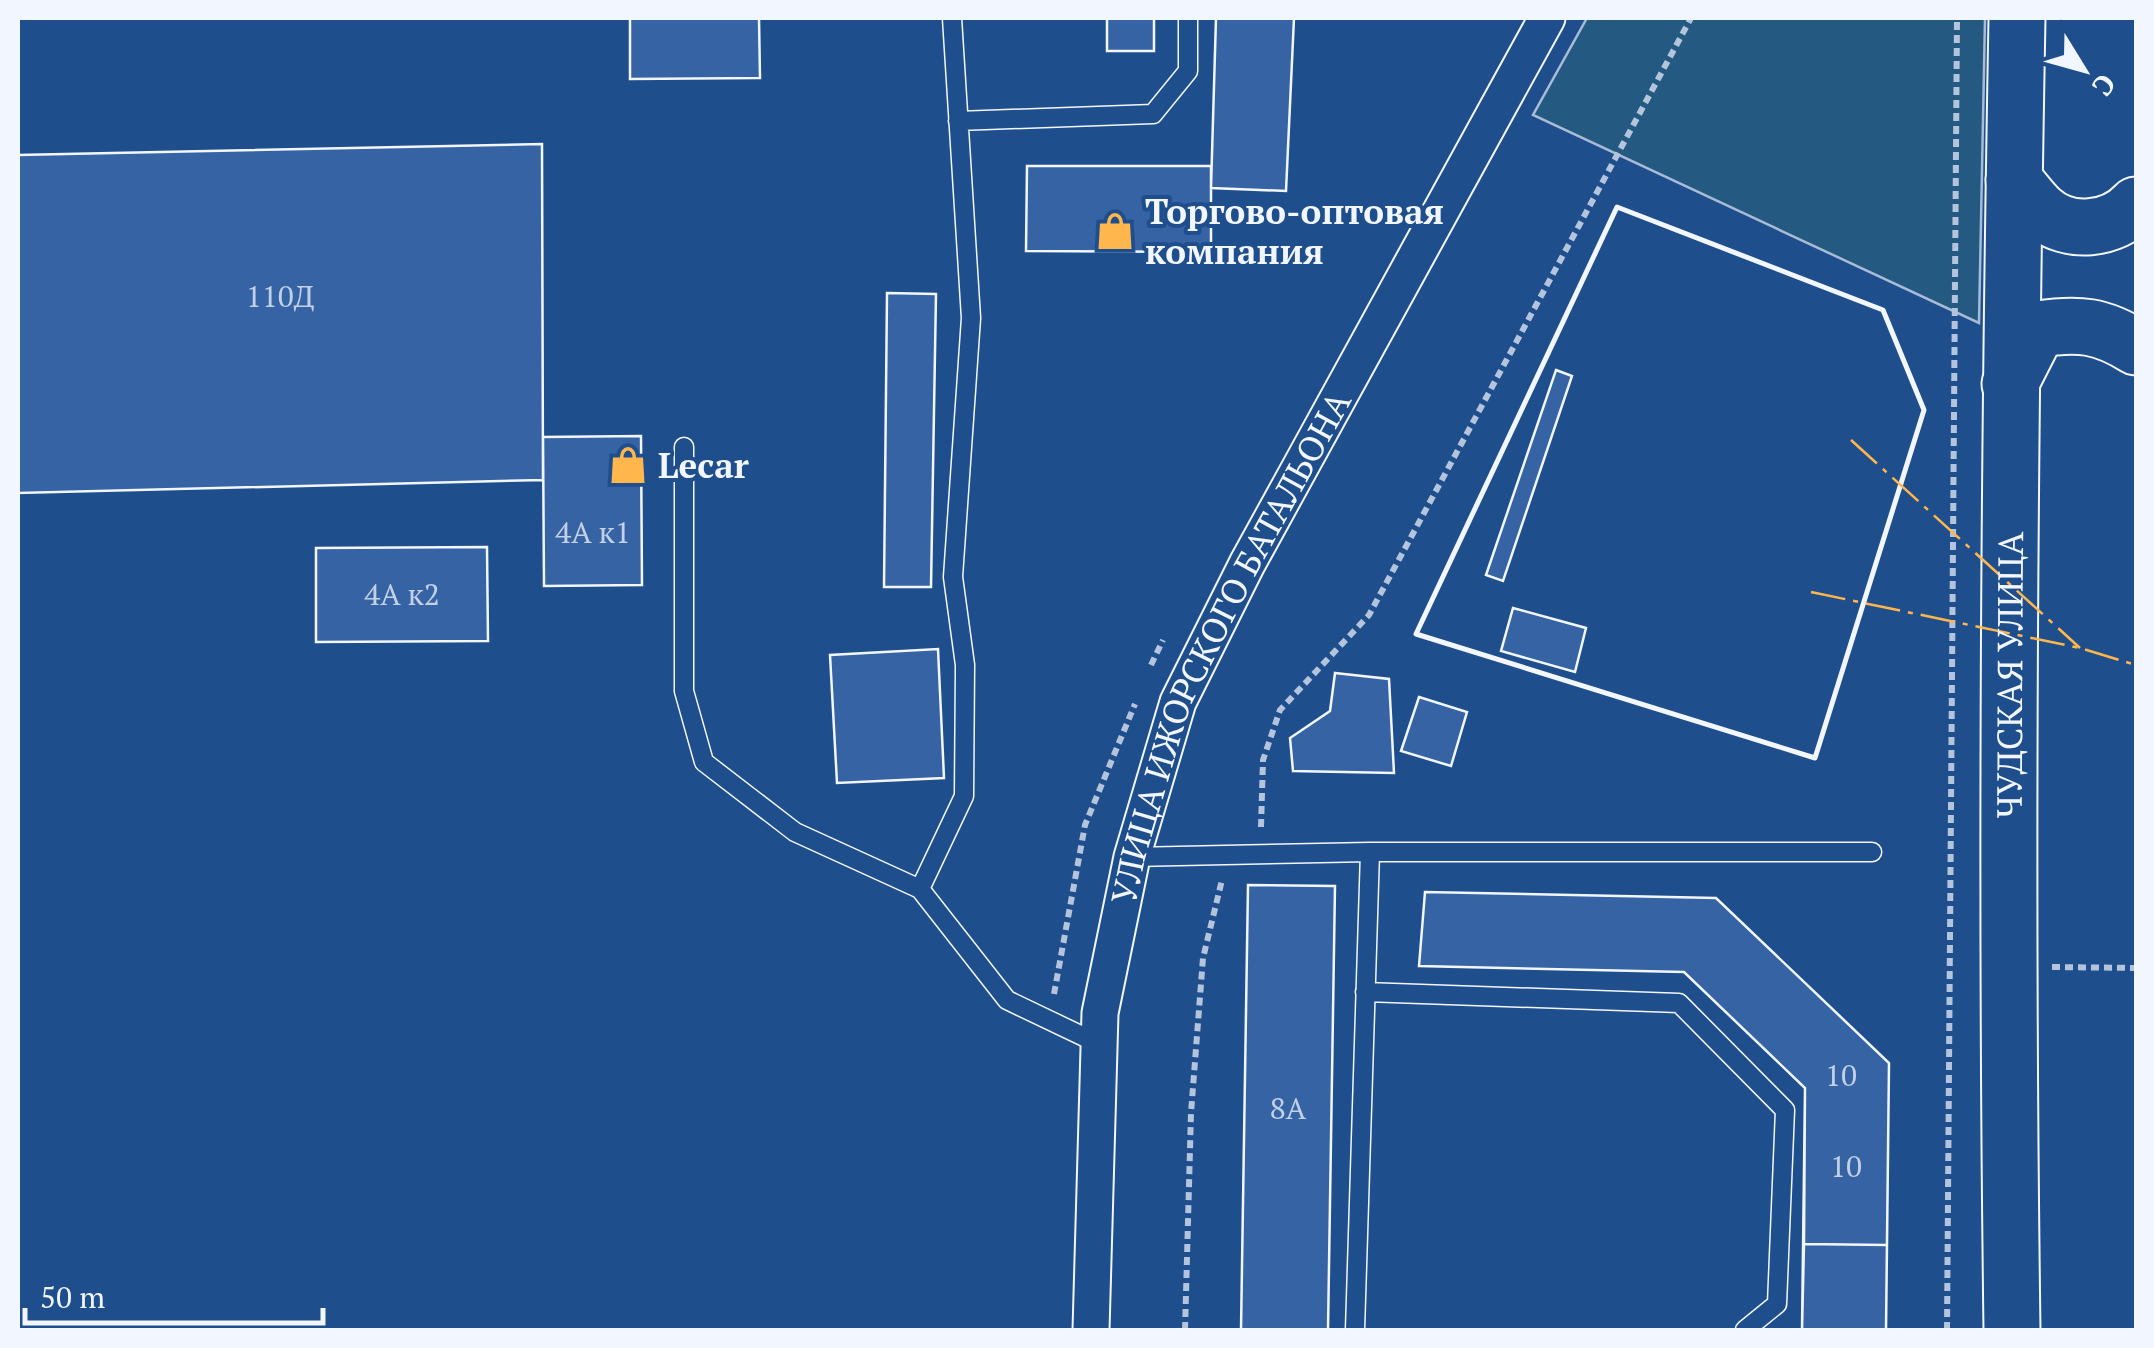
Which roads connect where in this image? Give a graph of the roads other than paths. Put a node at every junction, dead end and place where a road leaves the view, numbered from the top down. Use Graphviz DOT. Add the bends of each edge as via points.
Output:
graph roads {
  1 [pos="952,18"];
  2 [pos="1188,18"];
  3 [pos="1547,18"];
  4 [pos="2017,18"];
  5 [pos="958,120"];
  6 [pos="2014,180"];
  7 [pos="2136,206"];
  8 [pos="2136,347"];
  9 [pos="2010,384"];
  10 [pos="684,447"];
  11 [pos="1370,852"];
  12 [pos="1872,852"];
  13 [pos="1132,857"];
  14 [pos="920,889"];
  15 [pos="1366,992"];
  16 [pos="1100,1044"];
  17 [pos="1091,1330"];
  18 [pos="1355,1330"];
  19 [pos="1745,1330"];
  20 [pos="2012,1330"];
  1 -- 5 [label="lane"];
  2 -- 5 [label="lane" via="1188,71 1153,114"];
  3 -- 13 [label="street, УЛИЦА ИЖОРСКОГО БАТАЛЬОНА" via="1178,702"];
  4 -- 6 [label="highway, ЧУДСКАЯ УЛИЦА"];
  5 -- 14 [label="lane" via="971,318 953,577 965,664 964,796"];
  6 -- 7 [label="highway" via="2044,214 2084,228 2122,220"];
  6 -- 9 [label="highway, ЧУДСКАЯ УЛИЦА"];
  8 -- 9 [label="highway" via="2076,324 2038,329"];
  9 -- 20 [label="highway, ЧУДСКАЯ УЛИЦА"];
  10 -- 14 [label="lane" via="684,691 704,762 795,832"];
  11 -- 12 [label="lane"];
  11 -- 13 [label="lane"];
  11 -- 15 [label="lane"];
  13 -- 16 [label="street, УЛИЦА ИЖОРСКОГО БАТАЛЬОНА" via="1100,1014"];
  14 -- 16 [label="lane" via="1006,1000"];
  15 -- 18 [label="lane"];
  15 -- 19 [label="lane" via="1679,1004 1785,1110 1778,1304"];
  16 -- 17 [label="street, УЛИЦА ИЖОРСКОГО БАТАЛЬОНА"];
}
